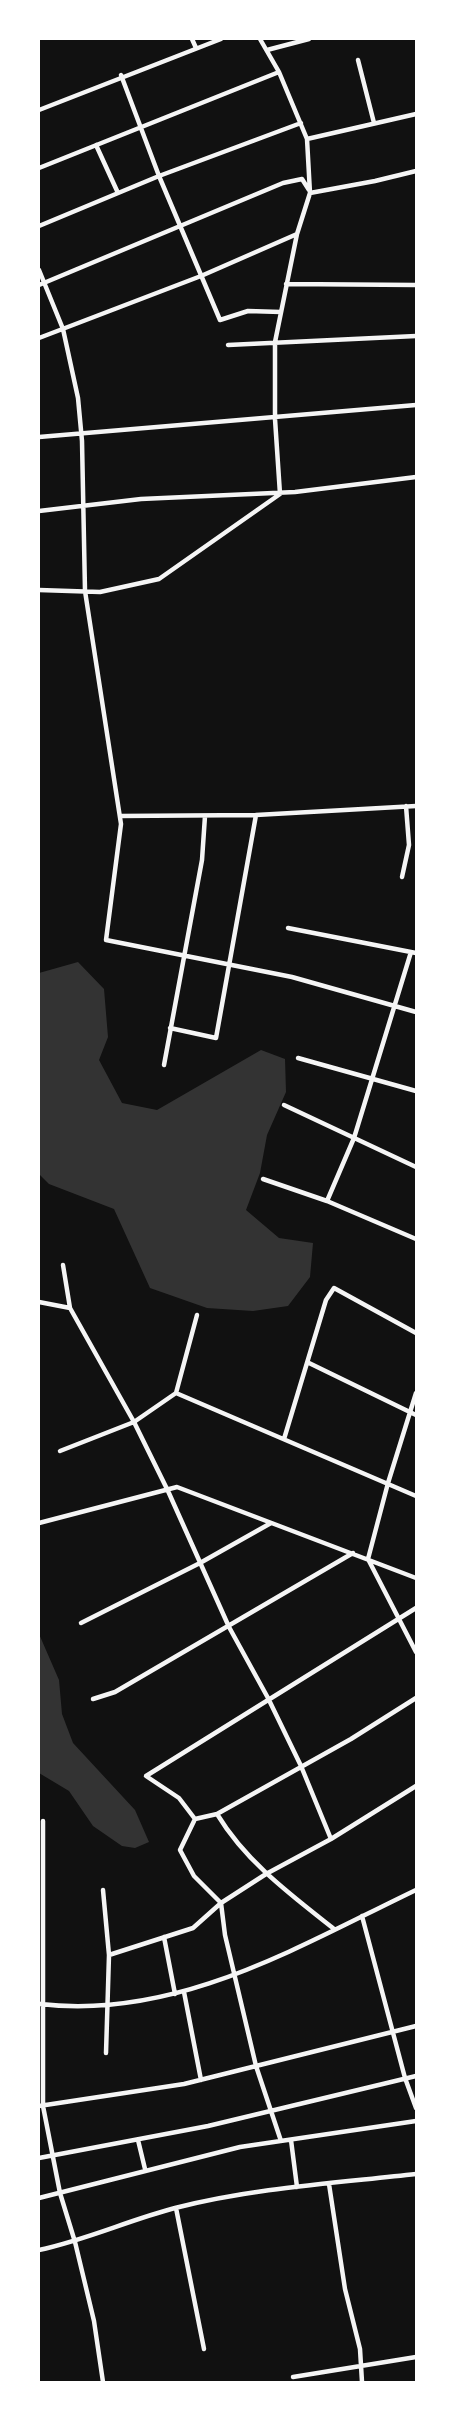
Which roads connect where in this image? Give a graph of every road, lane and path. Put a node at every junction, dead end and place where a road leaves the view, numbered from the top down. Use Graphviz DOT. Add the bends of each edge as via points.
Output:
graph roads {
  1 [pos="192,39"];
  2 [pos="220,39"];
  3 [pos="260,39"];
  4 [pos="309,39"];
  5 [pos="196,48"];
  6 [pos="267,50"];
  7 [pos="358,60"];
  8 [pos="279,72"];
  9 [pos="121,75"];
  10 [pos="39,110"];
  11 [pos="416,114"];
  12 [pos="301,123"];
  13 [pos="374,123"];
  14 [pos="140,127"];
  15 [pos="307,139"];
  16 [pos="96,145"];
  17 [pos="39,168"];
  18 [pos="416,171"];
  19 [pos="159,176"];
  20 [pos="118,193"];
  21 [pos="310,193"];
  22 [pos="39,226"];
  23 [pos="180,227"];
  24 [pos="297,234"];
  25 [pos="39,270"];
  26 [pos="201,276"];
  27 [pos="42,284"];
  28 [pos="286,284"];
  29 [pos="416,285"];
  30 [pos="281,312"];
  31 [pos="63,329"];
  32 [pos="416,336"];
  33 [pos="39,338"];
  34 [pos="275,342"];
  35 [pos="228,345"];
  36 [pos="416,405"];
  37 [pos="275,419"];
  38 [pos="81,433"];
  39 [pos="39,437"];
  40 [pos="416,477"];
  41 [pos="280,494"];
  42 [pos="84,506"];
  43 [pos="39,511"];
  44 [pos="39,590"];
  45 [pos="85,591"];
  46 [pos="406,806"];
  47 [pos="416,806"];
  48 [pos="256,815"];
  49 [pos="120,816"];
  50 [pos="204,816"];
  51 [pos="409,845"];
  52 [pos="416,846"];
  53 [pos="402,877"];
  54 [pos="288,928"];
  55 [pos="413,953"];
  56 [pos="186,957"];
  57 [pos="229,964"];
  58 [pos="394,1005"];
  59 [pos="416,1012"];
  60 [pos="170,1028"];
  61 [pos="298,1058"];
  62 [pos="164,1065"];
  63 [pos="372,1078"];
  64 [pos="416,1091"];
  65 [pos="284,1105"];
  66 [pos="354,1138"];
  67 [pos="416,1167"];
  68 [pos="262,1179"];
  69 [pos="327,1201"];
  70 [pos="416,1239"];
  71 [pos="63,1265"];
  72 [pos="39,1302"];
  73 [pos="70,1308"];
  74 [pos="197,1315"];
  75 [pos="416,1332"];
  76 [pos="309,1363"];
  77 [pos="176,1393"];
  78 [pos="416,1393"];
  79 [pos="413,1413"];
  80 [pos="134,1422"];
  81 [pos="284,1439"];
  82 [pos="60,1451"];
  83 [pos="388,1483"];
  84 [pos="168,1491"];
  85 [pos="416,1496"];
  86 [pos="39,1523"];
  87 [pos="271,1523"];
  88 [pos="353,1553"];
  89 [pos="368,1558"];
  90 [pos="200,1563"];
  91 [pos="416,1578"];
  92 [pos="416,1608"];
  93 [pos="399,1618"];
  94 [pos="81,1623"];
  95 [pos="229,1627"];
  96 [pos="416,1652"];
  97 [pos="268,1698"];
  98 [pos="416,1698"];
  99 [pos="93,1699"];
  100 [pos="301,1766"];
  101 [pos="416,1786"];
  102 [pos="216,1814"];
  103 [pos="195,1819"];
  104 [pos="43,1821"];
  105 [pos="331,1839"];
  106 [pos="266,1874"];
  107 [pos="104,1890"];
  108 [pos="416,1890"];
  109 [pos="221,1903"];
  110 [pos="362,1916"];
  111 [pos="334,1929"];
  112 [pos="164,1937"];
  113 [pos="110,1955"];
  114 [pos="235,1976"];
  115 [pos="184,1992"];
  116 [pos="175,1994"];
  117 [pos="40,2004"];
  118 [pos="108,2004"];
  119 [pos="416,2026"];
  120 [pos="393,2031"];
  121 [pos="106,2053"];
  122 [pos="256,2066"];
  123 [pos="416,2076"];
  124 [pos="405,2078"];
  125 [pos="201,2080"];
  126 [pos="41,2106"];
  127 [pos="416,2108"];
  128 [pos="272,2111"];
  129 [pos="416,2121"];
  130 [pos="138,2140"];
  131 [pos="291,2140"];
  132 [pos="281,2141"];
  133 [pos="52,2156"];
  134 [pos="39,2158"];
  135 [pos="145,2169"];
  136 [pos="416,2174"];
  137 [pos="329,2184"];
  138 [pos="297,2187"];
  139 [pos="60,2193"];
  140 [pos="39,2198"];
  141 [pos="176,2208"];
  142 [pos="75,2242"];
  143 [pos="39,2250"];
  144 [pos="204,2349"];
  145 [pos="416,2356"];
  146 [pos="360,2367"];
  147 [pos="293,2377"];
  148 [pos="103,2382"];
  149 [pos="362,2382"];
  1 -- 5 [label="street"];
  2 -- 5 [label="street"];
  3 -- 6 [label="street"];
  4 -- 6 [label="street"];
  5 -- 9 [label="street"];
  6 -- 8 [label="street"];
  7 -- 13 [label="street"];
  8 -- 12 [label="street"];
  8 -- 14 [label="street"];
  9 -- 10 [label="street"];
  9 -- 14 [label="street"];
  11 -- 13 [label="street"];
  12 -- 15 [label="street"];
  12 -- 19 [label="street"];
  13 -- 15 [label="street"];
  14 -- 16 [label="street"];
  14 -- 19 [label="street"];
  15 -- 21 [label="street"];
  16 -- 17 [label="street"];
  16 -- 20 [label="street"];
  18 -- 21 [label="street"];
  19 -- 20 [label="street"];
  19 -- 23 [label="street"];
  20 -- 22 [label="street"];
  21 -- 23 [label="street" via="302,179 283,183"];
  21 -- 24 [label="street"];
  23 -- 26 [label="street"];
  23 -- 27 [label="street"];
  24 -- 26 [label="street"];
  24 -- 28 [label="street"];
  25 -- 27 [label="street"];
  26 -- 30 [label="street" via="220,320 248,311"];
  26 -- 31 [label="street"];
  27 -- 31 [label="street"];
  28 -- 29 [label="street"];
  28 -- 30 [label="street"];
  30 -- 34 [label="street"];
  31 -- 33 [label="street"];
  31 -- 38 [label="street" via="78,398"];
  32 -- 34 [label="street"];
  34 -- 35 [label="street"];
  34 -- 37 [label="street"];
  36 -- 37 [label="street"];
  37 -- 38 [label="street"];
  37 -- 41 [label="street"];
  38 -- 39 [label="street"];
  38 -- 42 [label="street"];
  40 -- 41 [label="street"];
  41 -- 42 [label="street" via="141,499"];
  41 -- 45 [label="street" via="159,579 100,592"];
  42 -- 43 [label="street"];
  42 -- 45 [label="street"];
  44 -- 45 [label="street"];
  45 -- 49 [label="street"];
  46 -- 47 [label="street"];
  46 -- 48 [label="street"];
  46 -- 51 [label="street"];
  48 -- 50 [label="street"];
  48 -- 57 [label="street"];
  49 -- 50 [label="street"];
  49 -- 56 [label="street" via="106,940"];
  50 -- 56 [label="street" via="202,860"];
  51 -- 52 [label="street"];
  51 -- 53 [label="street"];
  54 -- 55 [label="street"];
  55 -- 58 [label="street"];
  56 -- 57 [label="street"];
  56 -- 60 [label="street"];
  57 -- 58 [label="street"];
  57 -- 60 [label="street" via="216,1038"];
  58 -- 59 [label="street"];
  58 -- 63 [label="street"];
  60 -- 62 [label="street"];
  61 -- 63 [label="street"];
  63 -- 64 [label="street"];
  63 -- 66 [label="street"];
  65 -- 66 [label="street"];
  66 -- 67 [label="street"];
  66 -- 69 [label="street"];
  68 -- 69 [label="street"];
  69 -- 70 [label="street"];
  71 -- 73 [label="street"];
  72 -- 73 [label="street"];
  73 -- 80 [label="street"];
  74 -- 77 [label="street"];
  75 -- 76 [label="street" via="334,1288 326,1300"];
  76 -- 79 [label="street"];
  76 -- 81 [label="street"];
  77 -- 80 [label="street"];
  77 -- 81 [label="street"];
  78 -- 79 [label="street"];
  79 -- 83 [label="street"];
  80 -- 82 [label="street"];
  80 -- 84 [label="street"];
  81 -- 83 [label="street"];
  83 -- 85 [label="street"];
  83 -- 89 [label="street"];
  84 -- 86 [label="street"];
  84 -- 87 [label="street" via="177,1487"];
  84 -- 90 [label="street"];
  87 -- 88 [label="street"];
  87 -- 90 [label="street"];
  88 -- 89 [label="street"];
  88 -- 95 [label="street"];
  89 -- 91 [label="street"];
  89 -- 93 [label="street"];
  90 -- 94 [label="street"];
  90 -- 95 [label="street"];
  92 -- 93 [label="street"];
  93 -- 96 [label="street"];
  93 -- 97 [label="street"];
  95 -- 97 [label="street"];
  95 -- 99 [label="street" via="115,1692"];
  97 -- 100 [label="street"];
  97 -- 103 [label="street" via="146,1776 179,1798"];
  98 -- 100 [label="street"];
  100 -- 102 [label="street"];
  100 -- 105 [label="street"];
  101 -- 105 [label="street"];
  102 -- 103 [label="street"];
  102 -- 106 [label="street"];
  103 -- 109 [label="street" via="180,1850 194,1876"];
  104 -- 117 [label="street"];
  105 -- 106 [label="street"];
  106 -- 109 [label="street"];
  106 -- 111 [label="street"];
  107 -- 113 [label="street"];
  108 -- 110 [label="street"];
  109 -- 112 [label="street" via="193,1928"];
  109 -- 114 [label="street"];
  110 -- 111 [label="street"];
  110 -- 120 [label="street"];
  111 -- 114 [label="street"];
  112 -- 113 [label="street"];
  112 -- 116 [label="street"];
  113 -- 118 [label="street"];
  114 -- 115 [label="street"];
  114 -- 122 [label="street"];
  115 -- 116 [label="street"];
  115 -- 125 [label="street"];
  116 -- 118 [label="street"];
  117 -- 118 [label="street" via="74,2008"];
  117 -- 126 [label="street"];
  118 -- 121 [label="street"];
  119 -- 120 [label="street"];
  120 -- 122 [label="street"];
  120 -- 124 [label="street"];
  122 -- 125 [label="street"];
  122 -- 128 [label="street"];
  123 -- 124 [label="street"];
  124 -- 127 [label="street"];
  124 -- 128 [label="street"];
  125 -- 126 [label="street"];
  126 -- 133 [label="street"];
  128 -- 130 [label="street"];
  128 -- 132 [label="street"];
  129 -- 131 [label="street"];
  130 -- 133 [label="street"];
  130 -- 135 [label="street"];
  131 -- 132 [label="street"];
  131 -- 138 [label="street"];
  132 -- 135 [label="street"];
  133 -- 134 [label="street"];
  133 -- 139 [label="street"];
  135 -- 139 [label="street"];
  136 -- 137 [label="street"];
  137 -- 138 [label="street"];
  137 -- 146 [label="street" via="343,2280 360,2349"];
  138 -- 141 [label="street"];
  139 -- 140 [label="street"];
  139 -- 142 [label="street"];
  141 -- 142 [label="street"];
  141 -- 144 [label="street"];
  142 -- 143 [label="street"];
  142 -- 148 [label="street" via="94,2321"];
  145 -- 146 [label="street"];
  146 -- 147 [label="street"];
  146 -- 149 [label="street"];
}
